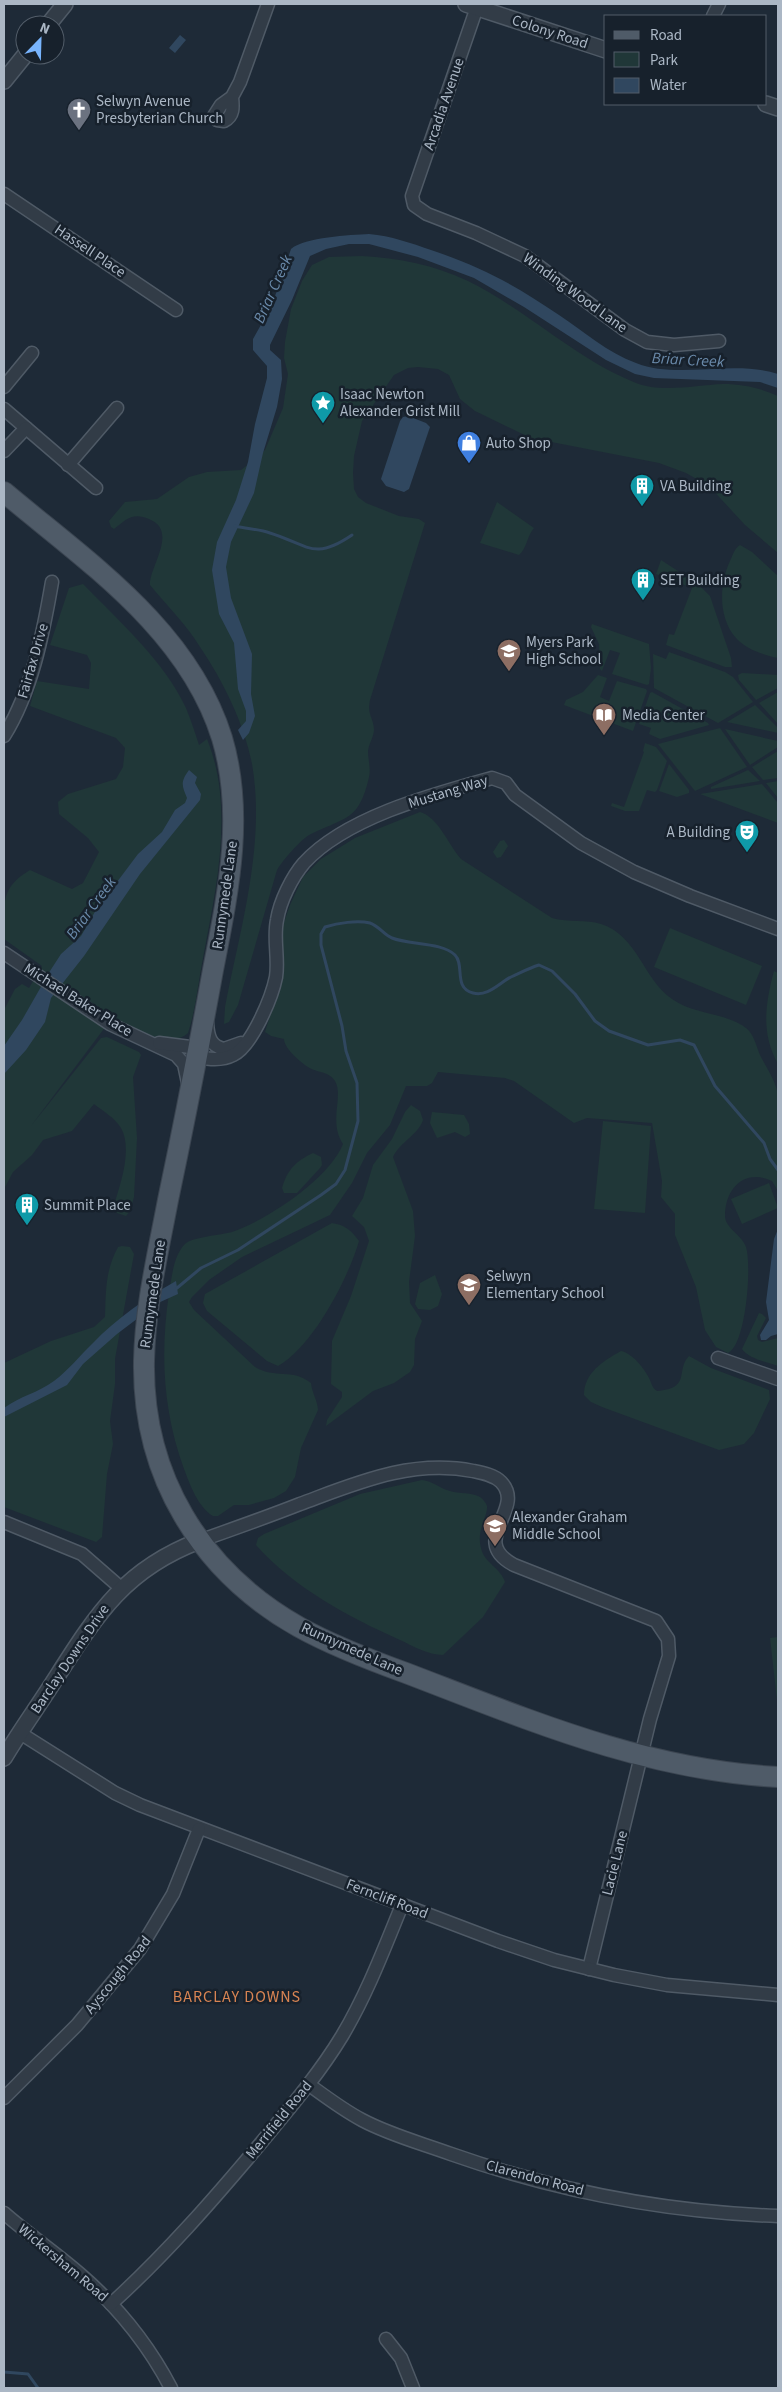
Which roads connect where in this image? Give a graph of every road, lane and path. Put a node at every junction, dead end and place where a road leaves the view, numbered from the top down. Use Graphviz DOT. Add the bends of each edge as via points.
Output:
graph roads {
  1 [pos="65,4"];
  2 [pos="268,4"];
  3 [pos="472,6"];
  4 [pos="56,15"];
  5 [pos="604,49"];
  6 [pos="17,65"];
  7 [pos="4,81"];
  8 [pos="232,97"];
  9 [pos="4,194"];
  10 [pos="412,200"];
  11 [pos="176,310"];
  12 [pos="719,341"];
  13 [pos="32,353"];
  14 [pos="4,387"];
  15 [pos="117,408"];
  16 [pos="4,409"];
  17 [pos="26,428"];
  18 [pos="4,451"];
  19 [pos="68,465"];
  20 [pos="96,488"];
  21 [pos="4,492"];
  22 [pos="52,582"];
  23 [pos="4,736"];
  24 [pos="778,928"];
  25 [pos="4,953"];
  26 [pos="205,1011"];
  27 [pos="252,1033"];
  28 [pos="154,1042"];
  29 [pos="197,1053"];
  30 [pos="188,1097"];
  31 [pos="718,1358"];
  32 [pos="778,1379"];
  33 [pos="4,1522"];
  34 [pos="199,1541"];
  35 [pos="121,1588"];
  36 [pos="20,1733"];
  37 [pos="642,1757"];
  38 [pos="4,1758"];
  39 [pos="778,1777"];
  40 [pos="199,1829"];
  41 [pos="402,1905"];
  42 [pos="589,1969"];
  43 [pos="778,1996"];
  44 [pos="308,2084"];
  45 [pos="4,2098"];
  46 [pos="4,2213"];
  47 [pos="778,2216"];
  48 [pos="110,2304"];
  49 [pos="386,2339"];
  50 [pos="172,2388"];
  51 [pos="413,2388"];
  1 -- 4 [label="street"];
  2 -- 8 [label="street"];
  3 -- 5 [label="street, Colony Road"];
  3 -- 10 [label="street, Arcadia Avenue"];
  6 -- 7 [label="street"];
  9 -- 11 [label="street, Hassell Place"];
  10 -- 12 [label="street, Winding Wood Lane" via="418,210 525,256 625,330 647,342 674,346"];
  13 -- 14 [label="street"];
  15 -- 19 [label="street"];
  16 -- 17 [label="street"];
  17 -- 18 [label="street"];
  17 -- 19 [label="street"];
  19 -- 20 [label="street"];
  21 -- 26 [label="main road, Runnymede Lane" via="115,586 160,630 189,669 218,729 229,770 234,833 229,885"];
  22 -- 23 [label="street, Fairfax Drive" via="28,683"];
  24 -- 27 [label="street, Mustang Way" via="667,887 595,851 515,795 506,783 492,778 377,815 344,832 305,862 297,872 279,913 272,994"];
  25 -- 28 [label="street, Michael Baker Place" via="120,1030"];
  26 -- 27 [label="street" via="209,1038 218,1047 234,1047"];
  26 -- 29 [label="main road, Runnymede Lane"];
  27 -- 29 [label="street, Mustang Way" via="232,1056 214,1059"];
  28 -- 29 [label="street, Mustang Way"];
  28 -- 30 [label="street" via="176,1055 184,1064"];
  29 -- 30 [label="main road, Runnymede Lane"];
  30 -- 34 [label="main road, Runnymede Lane" via="147,1314 144,1378 147,1416 160,1467"];
  31 -- 32 [label="street"];
  33 -- 35 [label="street" via="82,1554"];
  34 -- 35 [label="street, Barclay Downs Drive" via="153,1564"];
  34 -- 37 [label="main road, Runnymede Lane" via="247,1591 326,1641 569,1735"];
  34 -- 37 [label="street, Lacie Lane" via="392,1472 431,1467 466,1470 496,1478 505,1487 507,1502 495,1535 495,1547 510,1562 648,1616 665,1633 670,1645 669,1656"];
  35 -- 36 [label="street, Barclay Downs Drive" via="80,1639"];
  36 -- 38 [label="street, Barclay Downs Drive"];
  36 -- 40 [label="street, Ferncliff Road" via="121,1796"];
  37 -- 39 [label="main road, Runnymede Lane" via="715,1771"];
  37 -- 42 [label="street, Lacie Lane"];
  40 -- 41 [label="street, Ferncliff Road"];
  40 -- 45 [label="street, Ayscough Road" via="173,1894 140,1949 77,2025"];
  41 -- 42 [label="street, Ferncliff Road" via="498,1941"];
  41 -- 44 [label="street, Merrifield Road" via="354,2016"];
  42 -- 43 [label="street, Ferncliff Road" via="689,1988"];
  44 -- 47 [label="street, Clarendon Road" via="373,2125 470,2161 525,2177 659,2205"];
  44 -- 48 [label="street, Merrifield Road" via="207,2207"];
  46 -- 48 [label="street, Wickersham Road" via="83,2276"];
  48 -- 50 [label="street, Wickersham Road" via="145,2345"];
  49 -- 51 [label="street" via="397,2351"];
}
